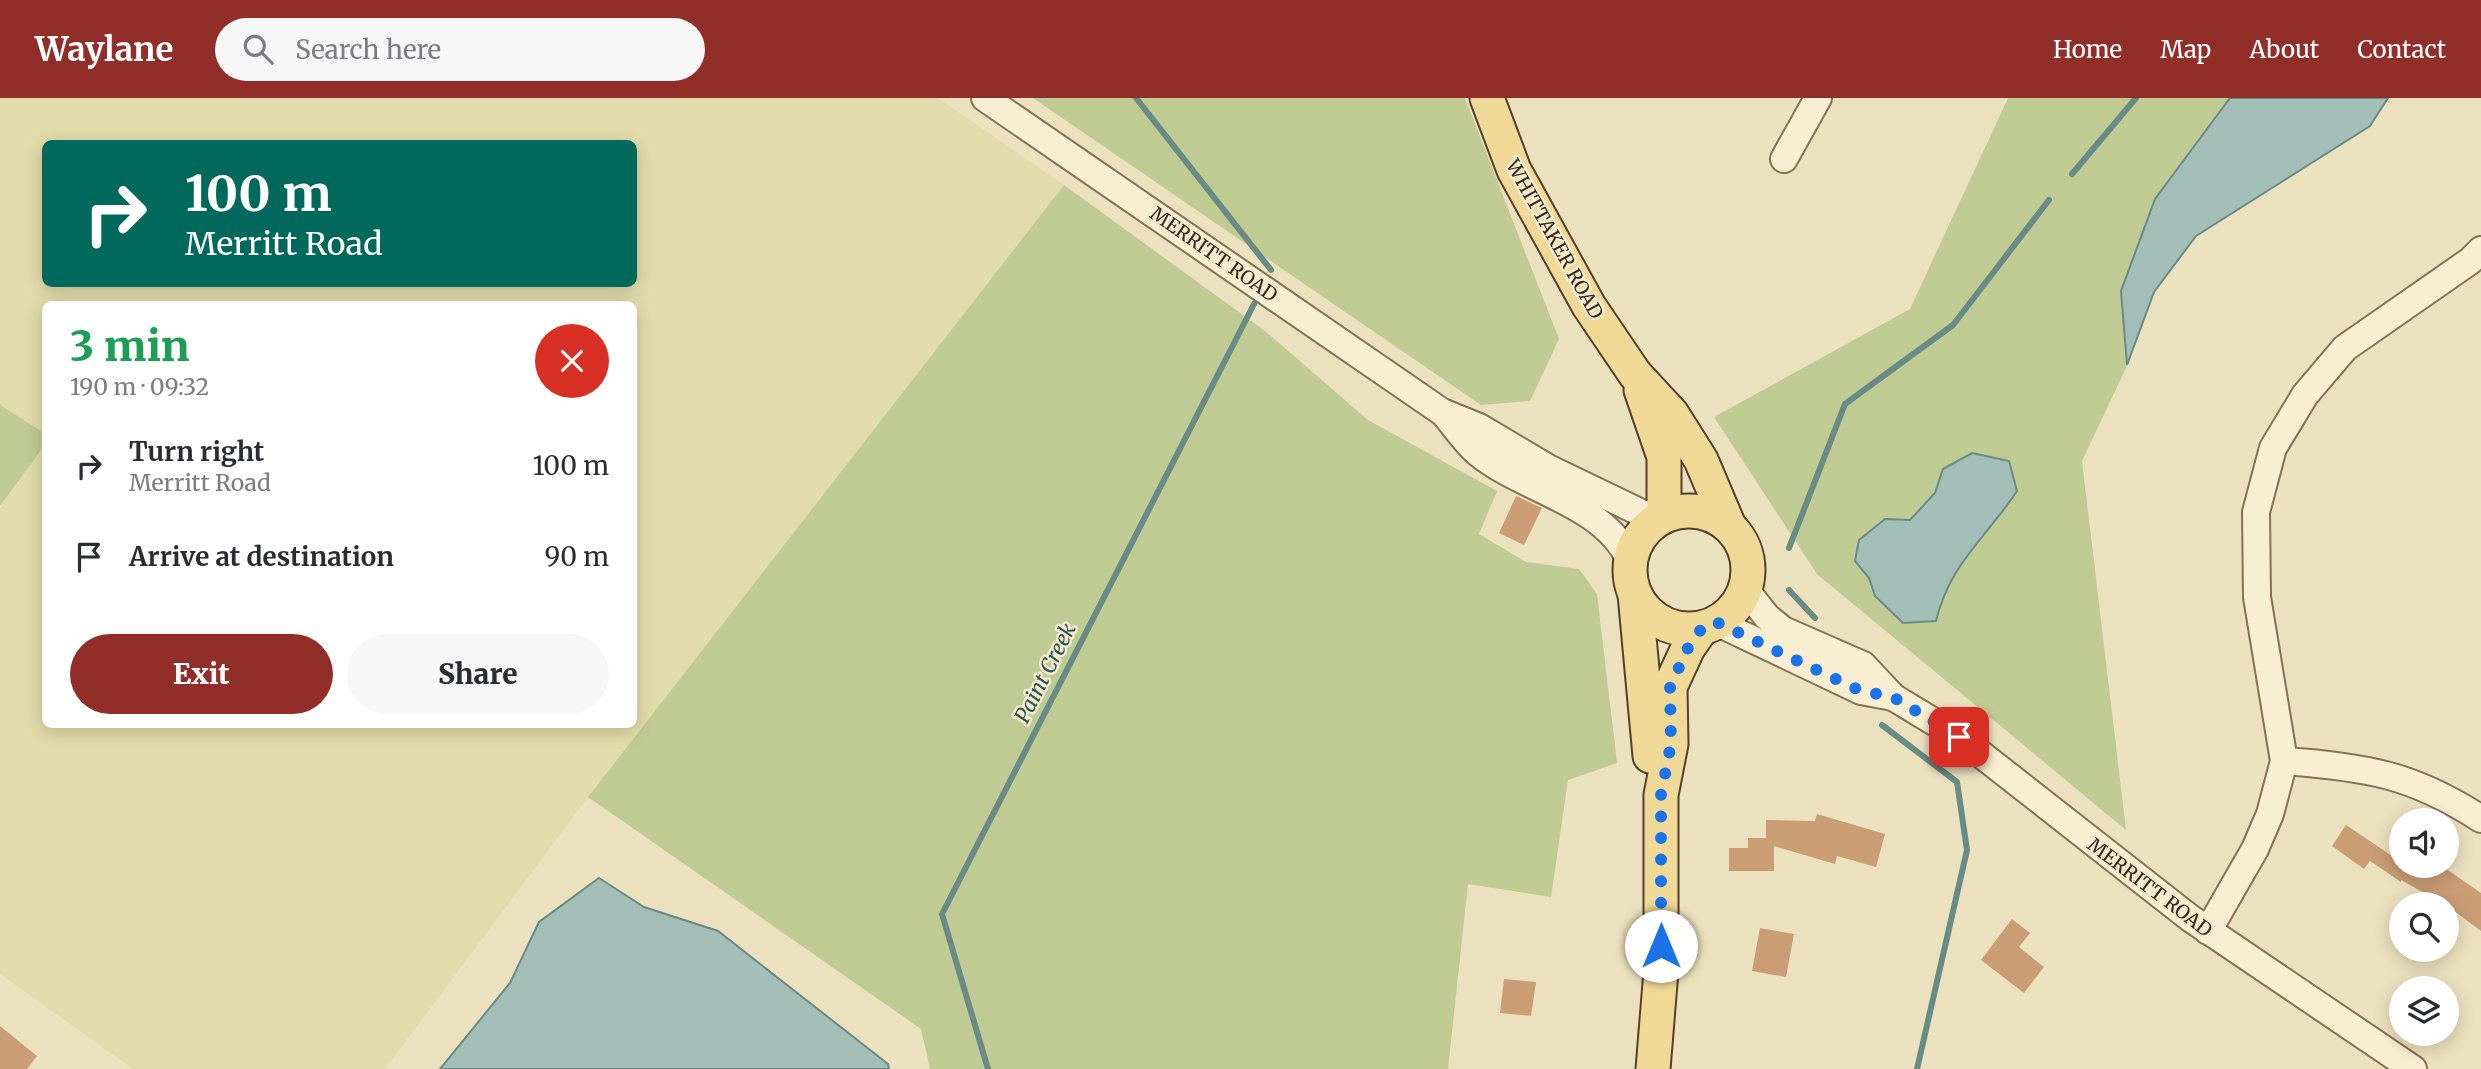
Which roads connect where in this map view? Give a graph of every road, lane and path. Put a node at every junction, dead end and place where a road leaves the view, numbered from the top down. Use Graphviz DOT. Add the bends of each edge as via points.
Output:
graph roads {
  1 [pos="985,98"];
  2 [pos="1486,98"];
  3 [pos="1818,98"];
  4 [pos="1783,159"];
  5 [pos="2481,250"];
  6 [pos="1635,374"];
  7 [pos="1442,412"];
  8 [pos="1660,518"];
  9 [pos="1729,526"];
  10 [pos="1630,561"];
  11 [pos="1745,589"];
  12 [pos="1635,594"];
  13 [pos="1709,625"];
  14 [pos="1893,697"];
  15 [pos="2284,761"];
  16 [pos="1661,795"];
  17 [pos="2481,819"];
  18 [pos="2208,931"];
  19 [pos="1653,1069"];
  20 [pos="2413,1069"];
  1 -- 7 [label="street, MERRITT ROAD"];
  2 -- 6 [label="main road, WHITTAKER ROAD" via="1520,181 1588,306"];
  3 -- 4 [label="street"];
  5 -- 15 [label="street" via="2344,348 2305,394 2273,448 2256,513 2257,597"];
  6 -- 8 [label="main road, WHITTAKER ROAD" via="1664,457"];
  6 -- 9 [label="main road, WHITTAKER ROAD" via="1672,414"];
  7 -- 8 [label="street, MERRITT ROAD" via="1479,427 1548,468"];
  7 -- 10 [label="street, MERRITT ROAD" via="1477,452 1598,522 1616,538"];
  8 -- 9 [label="main road" via="1698,511"];
  8 -- 10 [label="main road" via="1635,545"];
  9 -- 11 [label="main road" via="1746,555"];
  10 -- 12 [label="main road"];
  11 -- 13 [label="main road" via="1729,614"];
  11 -- 14 [label="street, MERRITT ROAD" via="1767,618 1783,630 1863,665"];
  12 -- 13 [label="main road" via="1656,619 1686,629"];
  12 -- 16 [label="main road" via="1648,747"];
  13 -- 14 [label="street, MERRITT ROAD" via="1861,691"];
  13 -- 16 [label="main road" via="1688,648 1670,687 1671,744"];
  14 -- 18 [label="street, MERRITT ROAD" via="1959,737"];
  15 -- 17 [label="street" via="2393,775 2446,796"];
  15 -- 18 [label="street" via="2255,849"];
  16 -- 19 [label="main road" via="1661,971"];
  18 -- 20 [label="street, MERRITT ROAD"];
}
